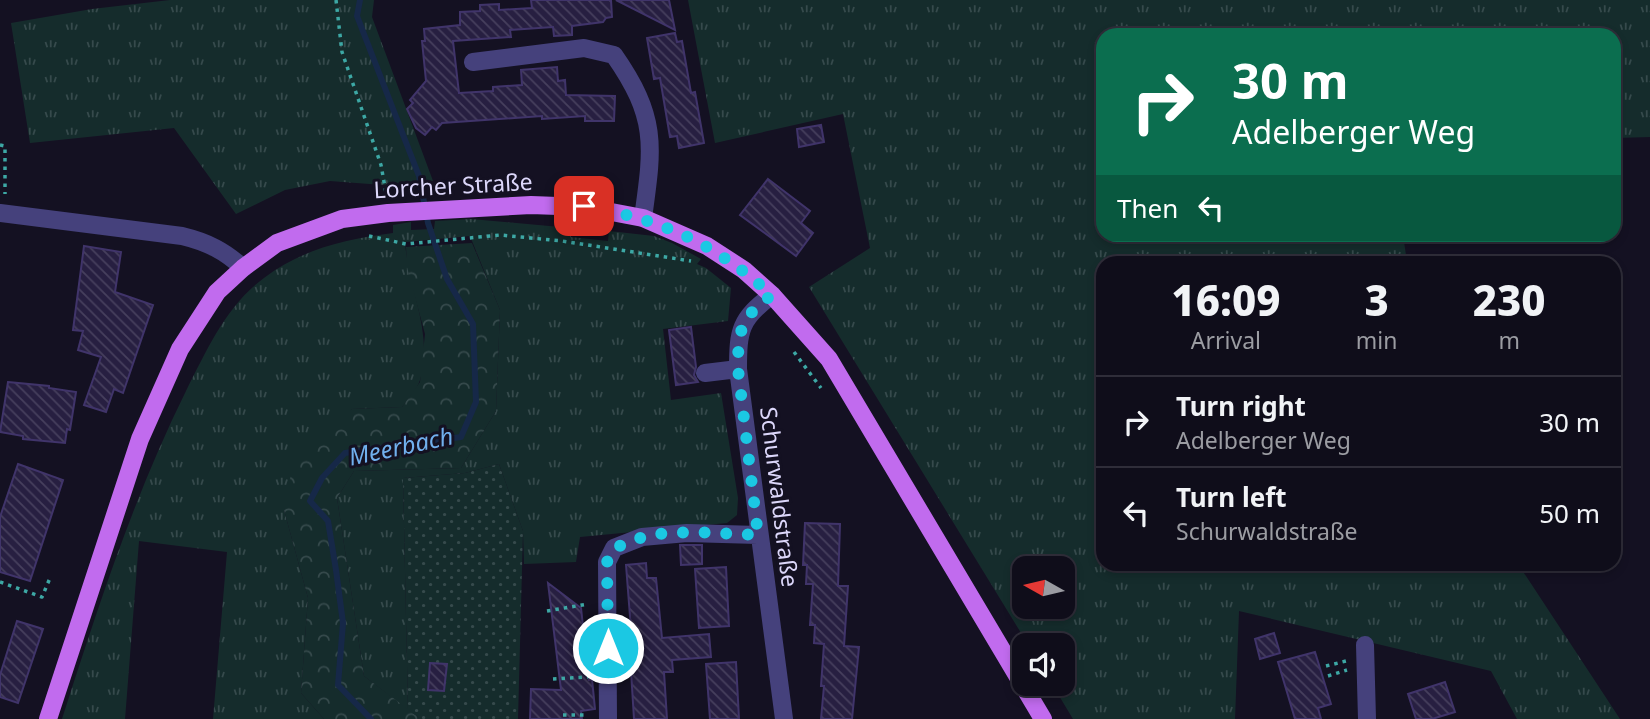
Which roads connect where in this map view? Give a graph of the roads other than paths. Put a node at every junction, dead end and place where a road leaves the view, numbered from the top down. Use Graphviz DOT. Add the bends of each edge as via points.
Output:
graph roads {
  1 [pos="473,62"];
  2 [pos="2,213"];
  3 [pos="643,218"];
  4 [pos="243,268"];
  5 [pos="772,295"];
  6 [pos="738,369"];
  7 [pos="705,373"];
  8 [pos="758,535"];
  9 [pos="1365,645"];
  10 [pos="608,717"];
  11 [pos="48,719"];
  12 [pos="784,719"];
  13 [pos="1043,719"];
  14 [pos="1367,719"];
  1 -- 3 [label="street" via="584,48 614,55 636,88 646,114 651,150"];
  2 -- 4 [label="street" via="183,236 211,244"];
  3 -- 4 [label="main road, Lorcher Straße" via="584,206 388,213 342,219 304,231 277,243"];
  3 -- 5 [label="main road, Lorcher Straße" via="707,246"];
  4 -- 11 [label="main road, Lorcher Straße" via="203,311 160,390"];
  5 -- 6 [label="street, Schurwaldstraße" via="752,310 742,327"];
  5 -- 13 [label="main road, Lorcher Straße" via="829,359"];
  6 -- 7 [label="street"];
  6 -- 8 [label="street, Schurwaldstraße"];
  8 -- 10 [label="street" via="664,535 642,537 614,548 607,562"];
  8 -- 12 [label="street, Schurwaldstraße"];
  9 -- 14 [label="street"];
}
